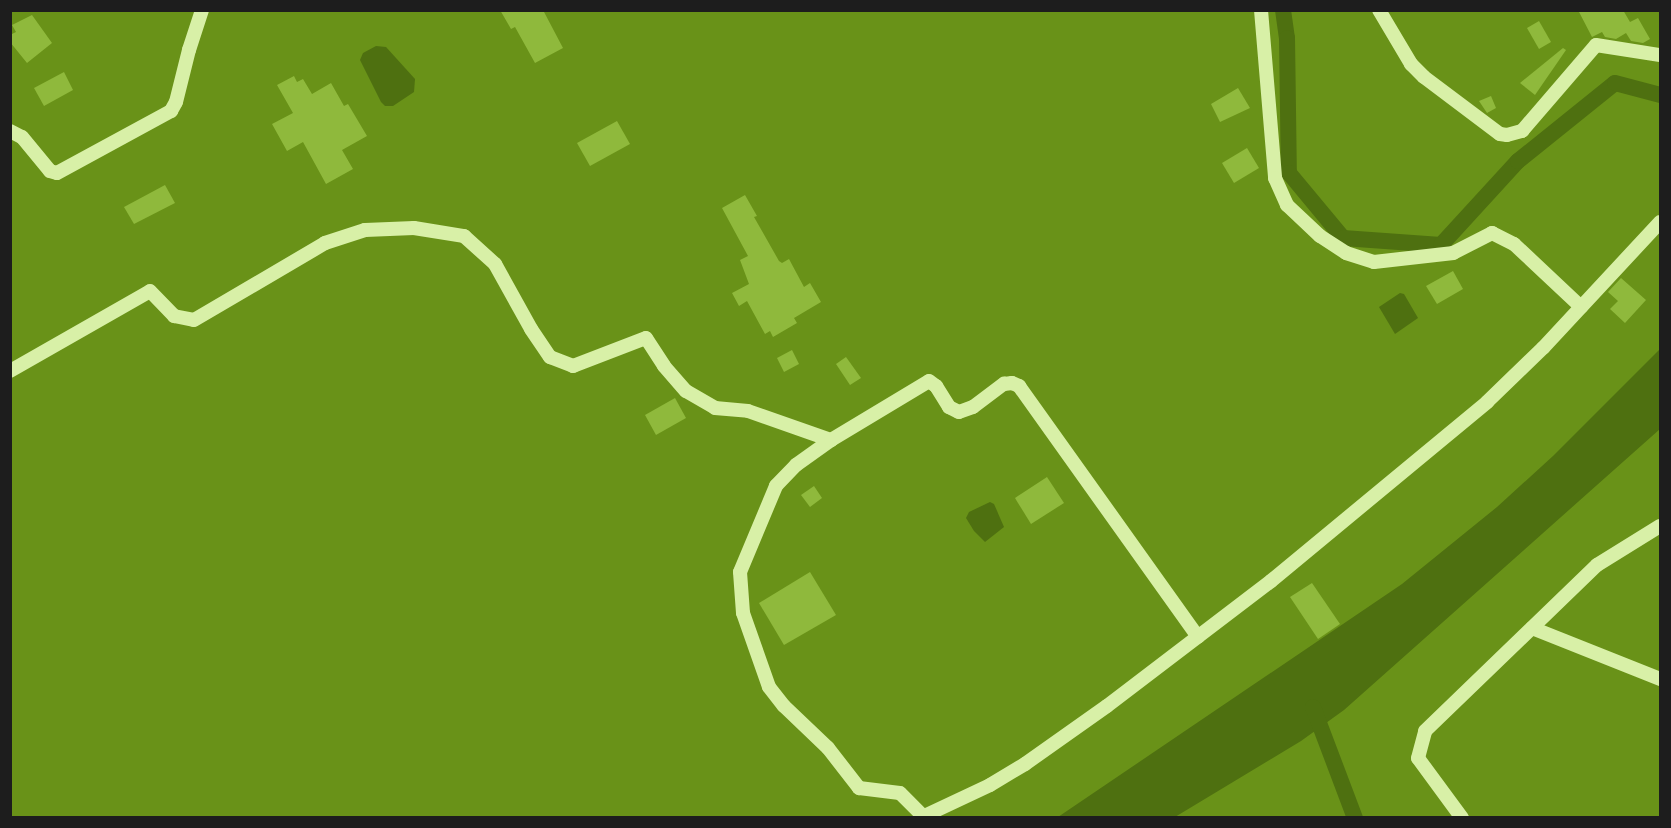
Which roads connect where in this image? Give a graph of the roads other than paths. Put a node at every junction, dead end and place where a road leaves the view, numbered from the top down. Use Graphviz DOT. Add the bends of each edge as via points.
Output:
graph roads {
  1 [pos="202,10"];
  2 [pos="1261,10"];
  3 [pos="1379,10"];
  4 [pos="1660,55"];
  5 [pos="10,131"];
  6 [pos="1660,222"];
  7 [pos="1581,307"];
  8 [pos="10,371"];
  9 [pos="831,440"];
  10 [pos="1660,526"];
  11 [pos="1532,628"];
  12 [pos="1197,637"];
  13 [pos="1660,680"];
  14 [pos="922,817"];
  15 [pos="1462,818"];
  1 -- 5 [label="street" via="171,111 57,173 50,171 22,137"];
  2 -- 7 [label="street" via="1275,178 1287,205 1320,236 1346,253 1374,262 1453,253 1492,232 1515,244"];
  3 -- 4 [label="street" via="1411,64 1500,134 1522,131 1596,45"];
  6 -- 7 [label="street"];
  7 -- 12 [label="street" via="1435,447"];
  8 -- 9 [label="street" via="150,291 174,316 194,320 325,243 365,230 414,228 464,236 495,264 550,357 573,366 646,338 686,391 715,408 748,411"];
  9 -- 12 [label="street" via="929,381 949,407 959,412 973,407 1004,384 1019,386"];
  9 -- 14 [label="street" via="796,465 776,486 740,572 743,613 769,687 784,706 828,748 859,788 900,793"];
  10 -- 11 [label="street" via="1597,565"];
  11 -- 13 [label="street"];
  11 -- 15 [label="street" via="1437,717 1419,746 1418,758"];
  12 -- 14 [label="street" via="1025,764"];
}
